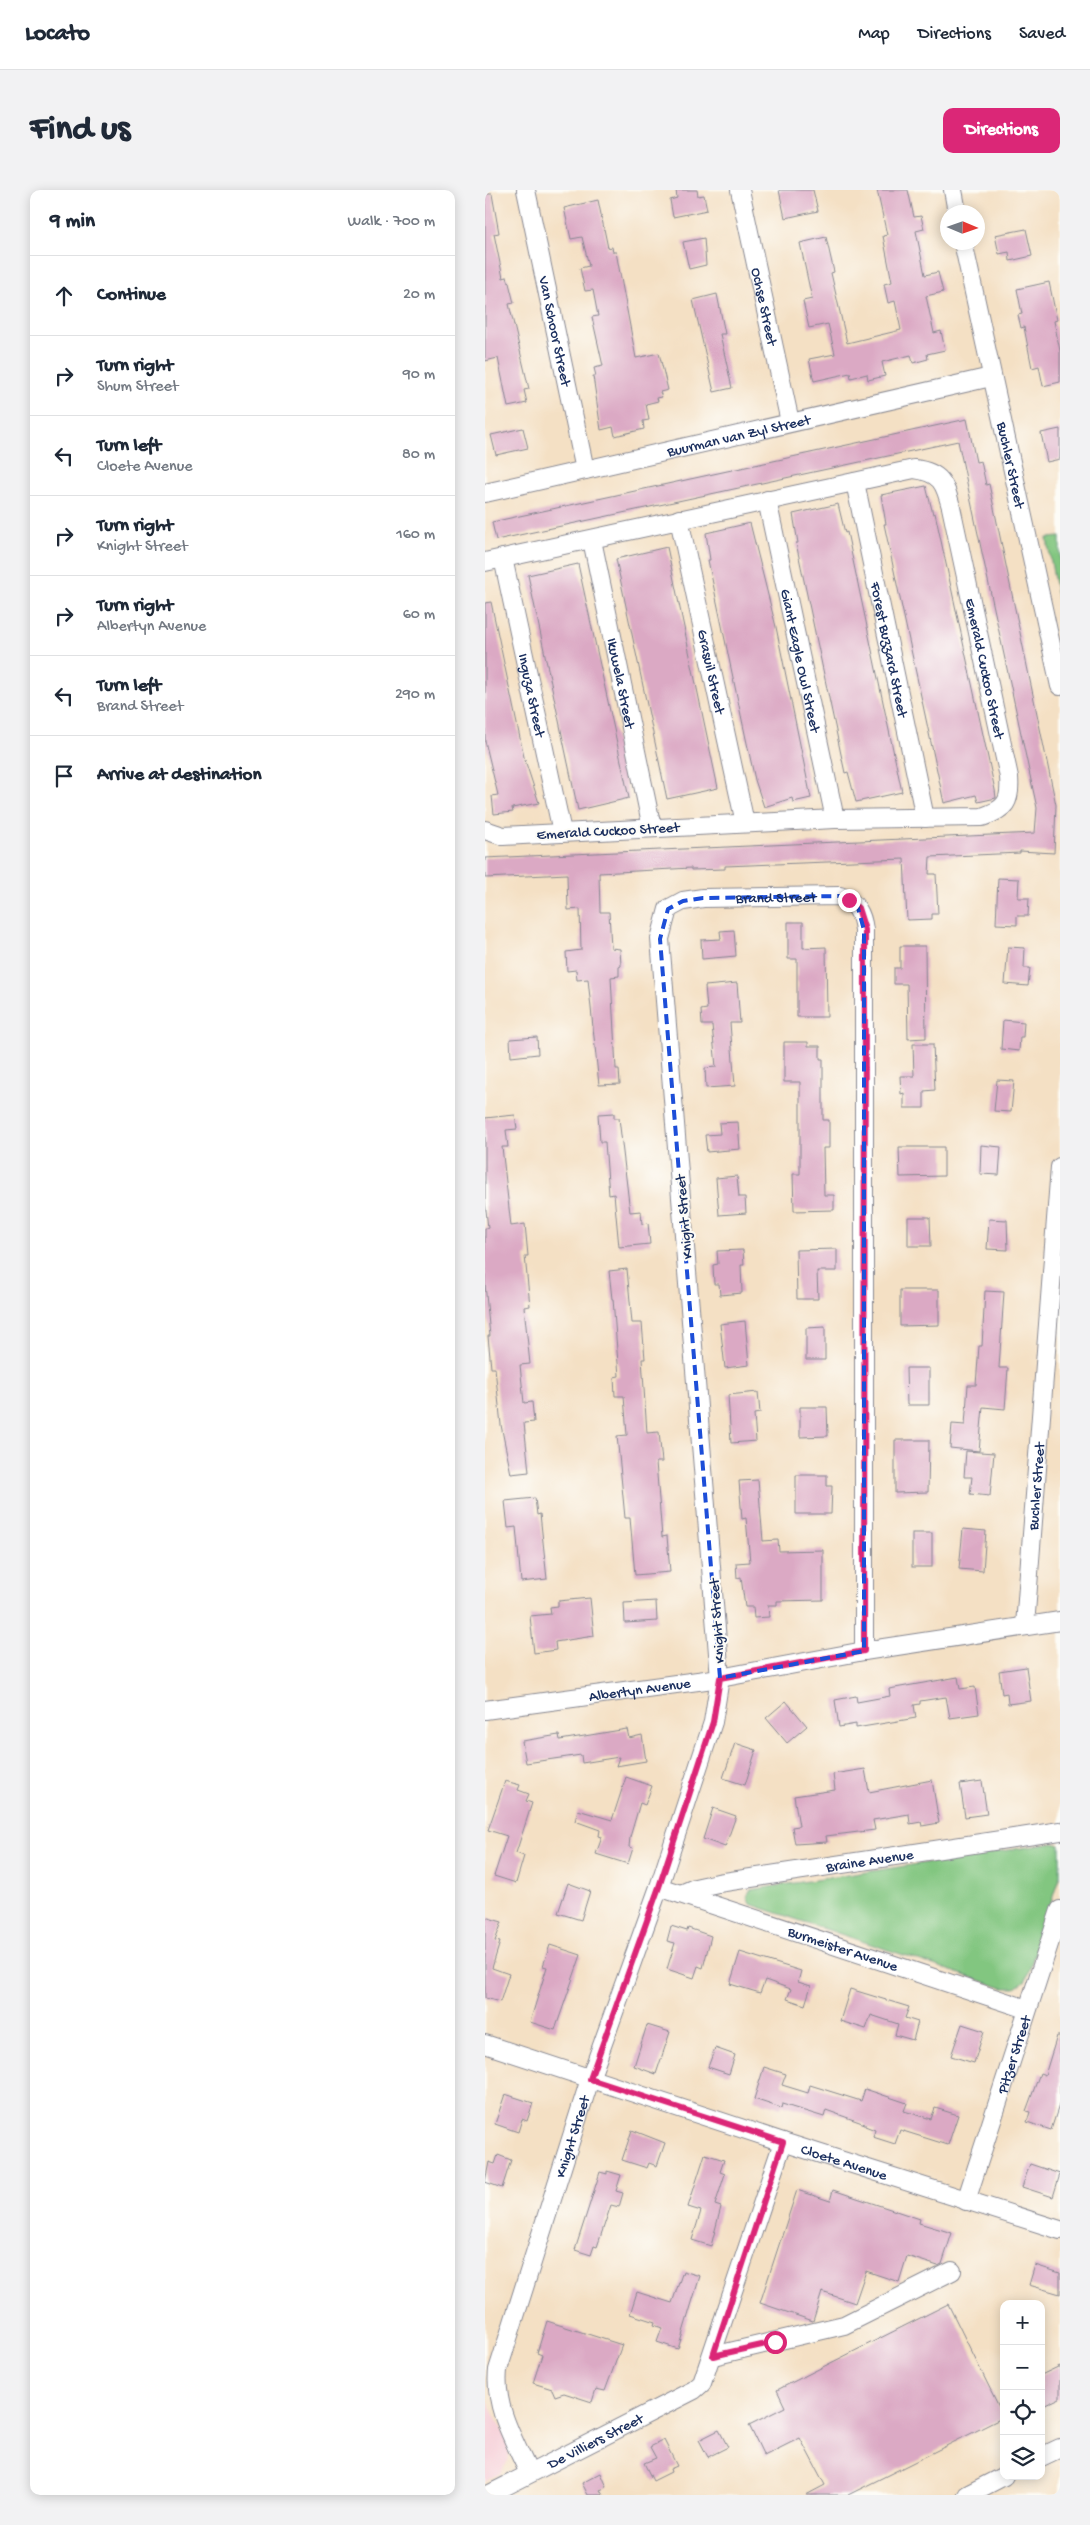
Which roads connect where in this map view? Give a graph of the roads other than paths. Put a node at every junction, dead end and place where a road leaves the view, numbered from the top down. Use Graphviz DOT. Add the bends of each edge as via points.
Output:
graph roads {
  1 [pos="526,190"];
  2 [pos="740,190"];
  3 [pos="953,190"];
  4 [pos="956,205"];
  5 [pos="965,250"];
  6 [pos="991,377"];
  7 [pos="790,422"];
  8 [pos="585,470"];
  9 [pos="855,482"];
  10 [pos="485,493"];
  11 [pos="767,500"];
  12 [pos="679,519"];
  13 [pos="592,540"];
  14 [pos="503,558"];
  15 [pos="485,562"];
  16 [pos="1060,686"];
  17 [pos="925,818"];
  18 [pos="835,819"];
  19 [pos="745,823"];
  20 [pos="652,828"];
  21 [pos="485,830"];
  22 [pos="562,832"];
  23 [pos="668,909"];
  24 [pos="1060,1167"];
  25 [pos="1060,1621"];
  26 [pos="1025,1626"];
  27 [pos="864,1651"];
  28 [pos="720,1678"];
  29 [pos="485,1710"];
  30 [pos="1060,1830"];
  31 [pos="659,1887"];
  32 [pos="681,1894"];
  33 [pos="1060,1910"];
  34 [pos="1027,2009"];
  35 [pos="485,2044"];
  36 [pos="590,2079"];
  37 [pos="783,2142"];
  38 [pos="966,2201"];
  39 [pos="1060,2230"];
  40 [pos="952,2272"];
  41 [pos="713,2356"];
  42 [pos="1060,2448"];
  43 [pos="1045,2455"];
  44 [pos="529,2473"];
  45 [pos="1000,2478"];
  46 [pos="488,2495"];
  47 [pos="967,2495"];
  1 -- 8 [label="street, Van Schoor Street"];
  2 -- 7 [label="street, Ochse Street"];
  3 -- 4 [label="street"];
  5 -- 6 [label="street, Buchler Street"];
  6 -- 7 [label="street, Buurman van Zyl Street"];
  6 -- 16 [label="street, Buchler Street"];
  7 -- 8 [label="street, Buurman van Zyl Street"];
  8 -- 10 [label="street, Buurman van Zyl Street"];
  9 -- 11 [label="street, Emerald Cuckoo Street"];
  9 -- 17 [label="street, Forest Buzzard Street"];
  9 -- 17 [label="street, Emerald Cuckoo Street" via="914,469 935,474 945,486 1009,777 1007,801 991,814"];
  11 -- 12 [label="street, Emerald Cuckoo Street"];
  11 -- 18 [label="street, Giant Eagle Owl Street"];
  12 -- 13 [label="street, Emerald Cuckoo Street"];
  12 -- 19 [label="street, Grasuil Street"];
  13 -- 14 [label="street, Emerald Cuckoo Street"];
  13 -- 20 [label="street, Ikuwela Street"];
  14 -- 15 [label="street, Emerald Cuckoo Street"];
  14 -- 22 [label="street, Inguza Street"];
  17 -- 18 [label="street, Emerald Cuckoo Street"];
  18 -- 19 [label="street, Emerald Cuckoo Street"];
  19 -- 20 [label="street, Emerald Cuckoo Street"];
  20 -- 22 [label="street, Emerald Cuckoo Street"];
  21 -- 22 [label="street, Emerald Cuckoo Street" via="503,836"];
  23 -- 27 [label="street, Brand Street" via="683,901 703,898 840,896 858,908 862,918 865,930"];
  23 -- 28 [label="street, Knight Street" via="661,939"];
  24 -- 26 [label="street, Buchler Street"];
  25 -- 26 [label="street, Albertyn Avenue"];
  26 -- 27 [label="street, Albertyn Avenue"];
  27 -- 28 [label="street, Albertyn Avenue"];
  28 -- 29 [label="street, Albertyn Avenue"];
  28 -- 31 [label="street, Knight Street" via="713,1722"];
  30 -- 32 [label="street, Braine Avenue" via="718,1883"];
  31 -- 32 [label="street, Burmeister Avenue"];
  31 -- 36 [label="street, Knight Street"];
  32 -- 34 [label="street, Burmeister Avenue"];
  33 -- 34 [label="street, Pitzer Street"];
  34 -- 38 [label="street, Pitzer Street"];
  35 -- 36 [label="street, Cloete Avenue"];
  36 -- 37 [label="street, Cloete Avenue"];
  36 -- 44 [label="street, Knight Street" via="498,2370 499,2402"];
  37 -- 38 [label="street, Cloete Avenue"];
  37 -- 41 [label="street"];
  38 -- 39 [label="street, Cloete Avenue"];
  40 -- 41 [label="street" via="844,2325"];
  41 -- 44 [label="street, De Villiers Street" via="702,2384 694,2390"];
  42 -- 43 [label="street"];
  44 -- 46 [label="street, De Villiers Street"];
  45 -- 47 [label="street"];
}
